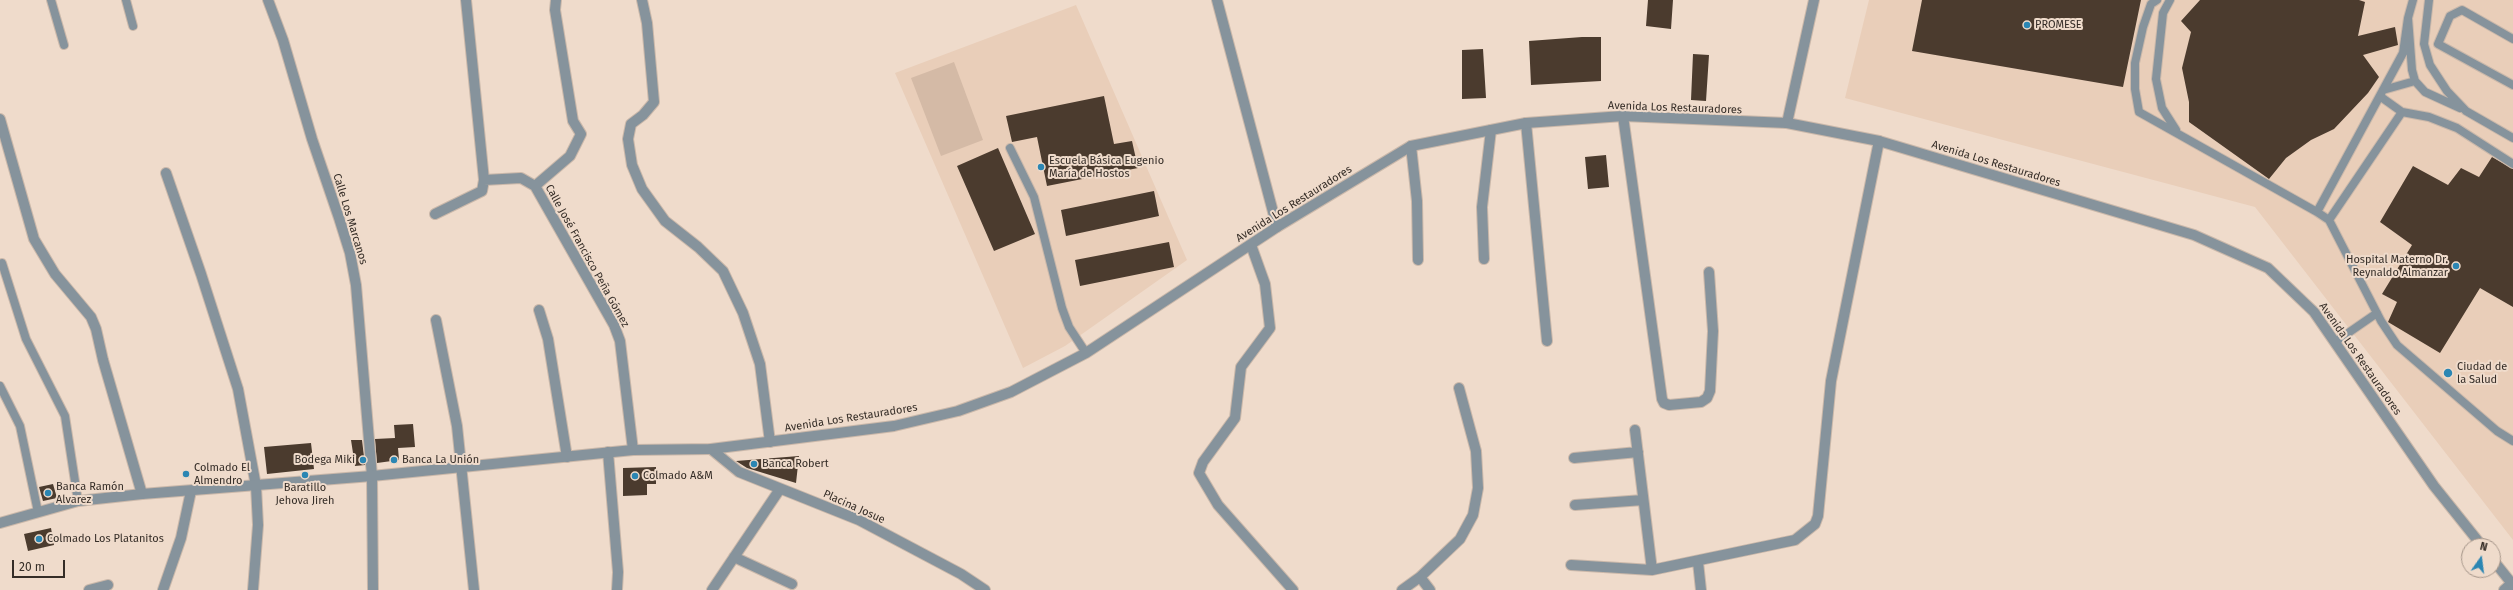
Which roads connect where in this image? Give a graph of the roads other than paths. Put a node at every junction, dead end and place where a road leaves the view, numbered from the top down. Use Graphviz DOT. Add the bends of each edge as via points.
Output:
graph roads {
  1 [pos="51,0"];
  2 [pos="126,0"];
  3 [pos="268,0"];
  4 [pos="466,0"];
  5 [pos="556,0"];
  6 [pos="642,0"];
  7 [pos="1217,0"];
  8 [pos="1814,0"];
  9 [pos="2157,0"];
  10 [pos="2170,0"];
  11 [pos="2413,0"];
  12 [pos="2429,0"];
  13 [pos="2408,18"];
  14 [pos="133,26"];
  15 [pos="2513,39"];
  16 [pos="64,45"];
  17 [pos="2415,81"];
  18 [pos="2513,86"];
  19 [pos="2382,93"];
  20 [pos="2466,111"];
  21 [pos="2402,112"];
  22 [pos="1623,116"];
  23 [pos="0,119"];
  24 [pos="1526,123"];
  25 [pos="1787,124"];
  26 [pos="1491,130"];
  27 [pos="2176,131"];
  28 [pos="2513,138"];
  29 [pos="1879,141"];
  30 [pos="1411,146"];
  31 [pos="1010,148"];
  32 [pos="2513,164"];
  33 [pos="166,173"];
  34 [pos="484,180"];
  35 [pos="535,186"];
  36 [pos="2317,212"];
  37 [pos="435,214"];
  38 [pos="2329,220"];
  39 [pos="1277,227"];
  40 [pos="1251,245"];
  41 [pos="1484,259"];
  42 [pos="1418,260"];
  43 [pos="2,262"];
  44 [pos="1709,272"];
  45 [pos="539,310"];
  46 [pos="2377,313"];
  47 [pos="436,320"];
  48 [pos="1547,341"];
  49 [pos="2335,342"];
  50 [pos="1086,353"];
  51 [pos="0,386"];
  52 [pos="1459,388"];
  53 [pos="1635,430"];
  54 [pos="2513,441"];
  55 [pos="770,442"];
  56 [pos="712,449"];
  57 [pos="633,450"];
  58 [pos="608,452"];
  59 [pos="1638,452"];
  60 [pos="568,456"];
  61 [pos="1574,458"];
  62 [pos="463,467"];
  63 [pos="372,476"];
  64 [pos="256,486"];
  65 [pos="780,489"];
  66 [pos="191,491"];
  67 [pos="142,494"];
  68 [pos="1643,500"];
  69 [pos="78,501"];
  70 [pos="1575,505"];
  71 [pos="38,512"];
  72 [pos="0,523"];
  73 [pos="2476,538"];
  74 [pos="734,557"];
  75 [pos="1698,562"];
  76 [pos="1571,565"];
  77 [pos="1652,570"];
  78 [pos="2501,573"];
  79 [pos="1420,577"];
  80 [pos="792,584"];
  81 [pos="108,585"];
  82 [pos="2509,586"];
  83 [pos="89,590"];
  84 [pos="163,590"];
  85 [pos="253,590"];
  86 [pos="373,590"];
  87 [pos="474,590"];
  88 [pos="617,590"];
  89 [pos="712,590"];
  90 [pos="986,590"];
  91 [pos="1293,590"];
  92 [pos="1402,590"];
  93 [pos="1430,590"];
  94 [pos="1702,590"];
  1 -- 16 [label="lane"];
  2 -- 14 [label="lane"];
  3 -- 63 [label="street, Calle Los Marcanos" via="350,253 356,285"];
  4 -- 34 [label="street"];
  5 -- 35 [label="street" via="555,10 573,121 582,134 570,156"];
  6 -- 55 [label="street" via="647,23 654,102 631,124 628,139 632,165 642,189 665,221 723,271 743,313 760,364"];
  7 -- 39 [label="street"];
  8 -- 25 [label="street"];
  9 -- 27 [label="lane" via="2152,4 2143,27 2135,63 2135,89 2139,112"];
  10 -- 27 [label="lane" via="2163,13 2156,79 2162,108"];
  11 -- 13 [label="lane"];
  12 -- 20 [label="lane" via="2424,44 2430,65"];
  13 -- 17 [label="lane"];
  13 -- 19 [label="lane" via="2403,53"];
  15 -- 18 [label="lane" via="2462,10 2450,16 2438,44"];
  17 -- 19 [label="lane"];
  17 -- 20 [label="lane" via="2425,92"];
  19 -- 21 [label="lane"];
  19 -- 36 [label="lane"];
  20 -- 28 [label="lane"];
  21 -- 32 [label="lane" via="2429,117 2457,128"];
  21 -- 38 [label="lane"];
  22 -- 24 [label="street, Avenida Los Restauradores"];
  22 -- 25 [label="street, Avenida Los Restauradores"];
  22 -- 44 [label="street" via="1662,399 1669,405 1701,402 1707,398 1710,391 1713,331"];
  23 -- 67 [label="street" via="34,239 55,274 91,317 96,330"];
  24 -- 26 [label="street, Avenida Los Restauradores"];
  24 -- 48 [label="street"];
  25 -- 29 [label="street, Avenida Los Restauradores"];
  26 -- 30 [label="street, Avenida Los Restauradores"];
  26 -- 41 [label="street" via="1482,207"];
  27 -- 36 [label="lane"];
  29 -- 49 [label="street, Avenida Los Restauradores" via="2194,235 2268,268 2314,312"];
  29 -- 75 [label="street" via="1831,382 1817,520 1795,540"];
  30 -- 39 [label="street, Avenida Los Restauradores"];
  30 -- 42 [label="street" via="1417,201"];
  31 -- 50 [label="lane" via="1034,197 1069,327"];
  33 -- 64 [label="street" via="202,274 238,389"];
  34 -- 35 [label="street, Calle José Francisco Peña Gómez" via="522,178"];
  34 -- 37 [label="street" via="482,191"];
  35 -- 57 [label="street, Calle José Francisco Peña Gómez" via="618,333"];
  36 -- 38 [label="lane"];
  38 -- 46 [label="lane"];
  39 -- 40 [label="street, Avenida Los Restauradores"];
  40 -- 50 [label="street, Avenida Los Restauradores"];
  40 -- 91 [label="street" via="1265,284 1270,328 1241,368 1235,418 1203,462 1200,472 1218,505"];
  43 -- 69 [label="lane" via="26,339 65,416"];
  45 -- 60 [label="street" via="548,339"];
  46 -- 49 [label="lane"];
  46 -- 54 [label="lane" via="2397,345 2497,431"];
  47 -- 62 [label="street"];
  49 -- 73 [label="street, Avenida Los Restauradores" via="2434,486"];
  50 -- 55 [label="street, Avenida Los Restauradores" via="1011,392 958,411 894,426"];
  51 -- 71 [label="lane" via="20,426"];
  52 -- 79 [label="street" via="1476,451 1478,488 1472,515 1460,539"];
  53 -- 59 [label="street"];
  55 -- 56 [label="street, Avenida Los Restauradores"];
  56 -- 57 [label="street, Avenida Los Restauradores"];
  56 -- 65 [label="street, Placina Josue" via="739,472"];
  57 -- 58 [label="street, Avenida Los Restauradores"];
  58 -- 60 [label="street, Avenida Los Restauradores"];
  58 -- 88 [label="street" via="618,572"];
  59 -- 61 [label="street"];
  59 -- 68 [label="street"];
  60 -- 62 [label="street, Avenida Los Restauradores"];
  62 -- 63 [label="street, Avenida Los Restauradores"];
  62 -- 87 [label="street"];
  63 -- 64 [label="street, Avenida Los Restauradores"];
  63 -- 86 [label="street, Calle Los Marcanos"];
  64 -- 66 [label="street, Avenida Los Restauradores"];
  64 -- 85 [label="street" via="258,525"];
  65 -- 74 [label="street"];
  65 -- 90 [label="street, Placina Josue" via="859,520"];
  66 -- 67 [label="street, Avenida Los Restauradores"];
  66 -- 84 [label="street" via="181,538"];
  67 -- 69 [label="street, Avenida Los Restauradores"];
  68 -- 70 [label="street"];
  68 -- 77 [label="street"];
  69 -- 71 [label="street, Avenida Los Restauradores"];
  71 -- 72 [label="street, Avenida Los Restauradores"];
  74 -- 80 [label="street"];
  74 -- 89 [label="street"];
  75 -- 77 [label="street"];
  75 -- 94 [label="street"];
  76 -- 77 [label="street"];
  78 -- 82 [label="street"];
  79 -- 92 [label="street"];
  79 -- 93 [label="street"];
  81 -- 83 [label="street"];
}
